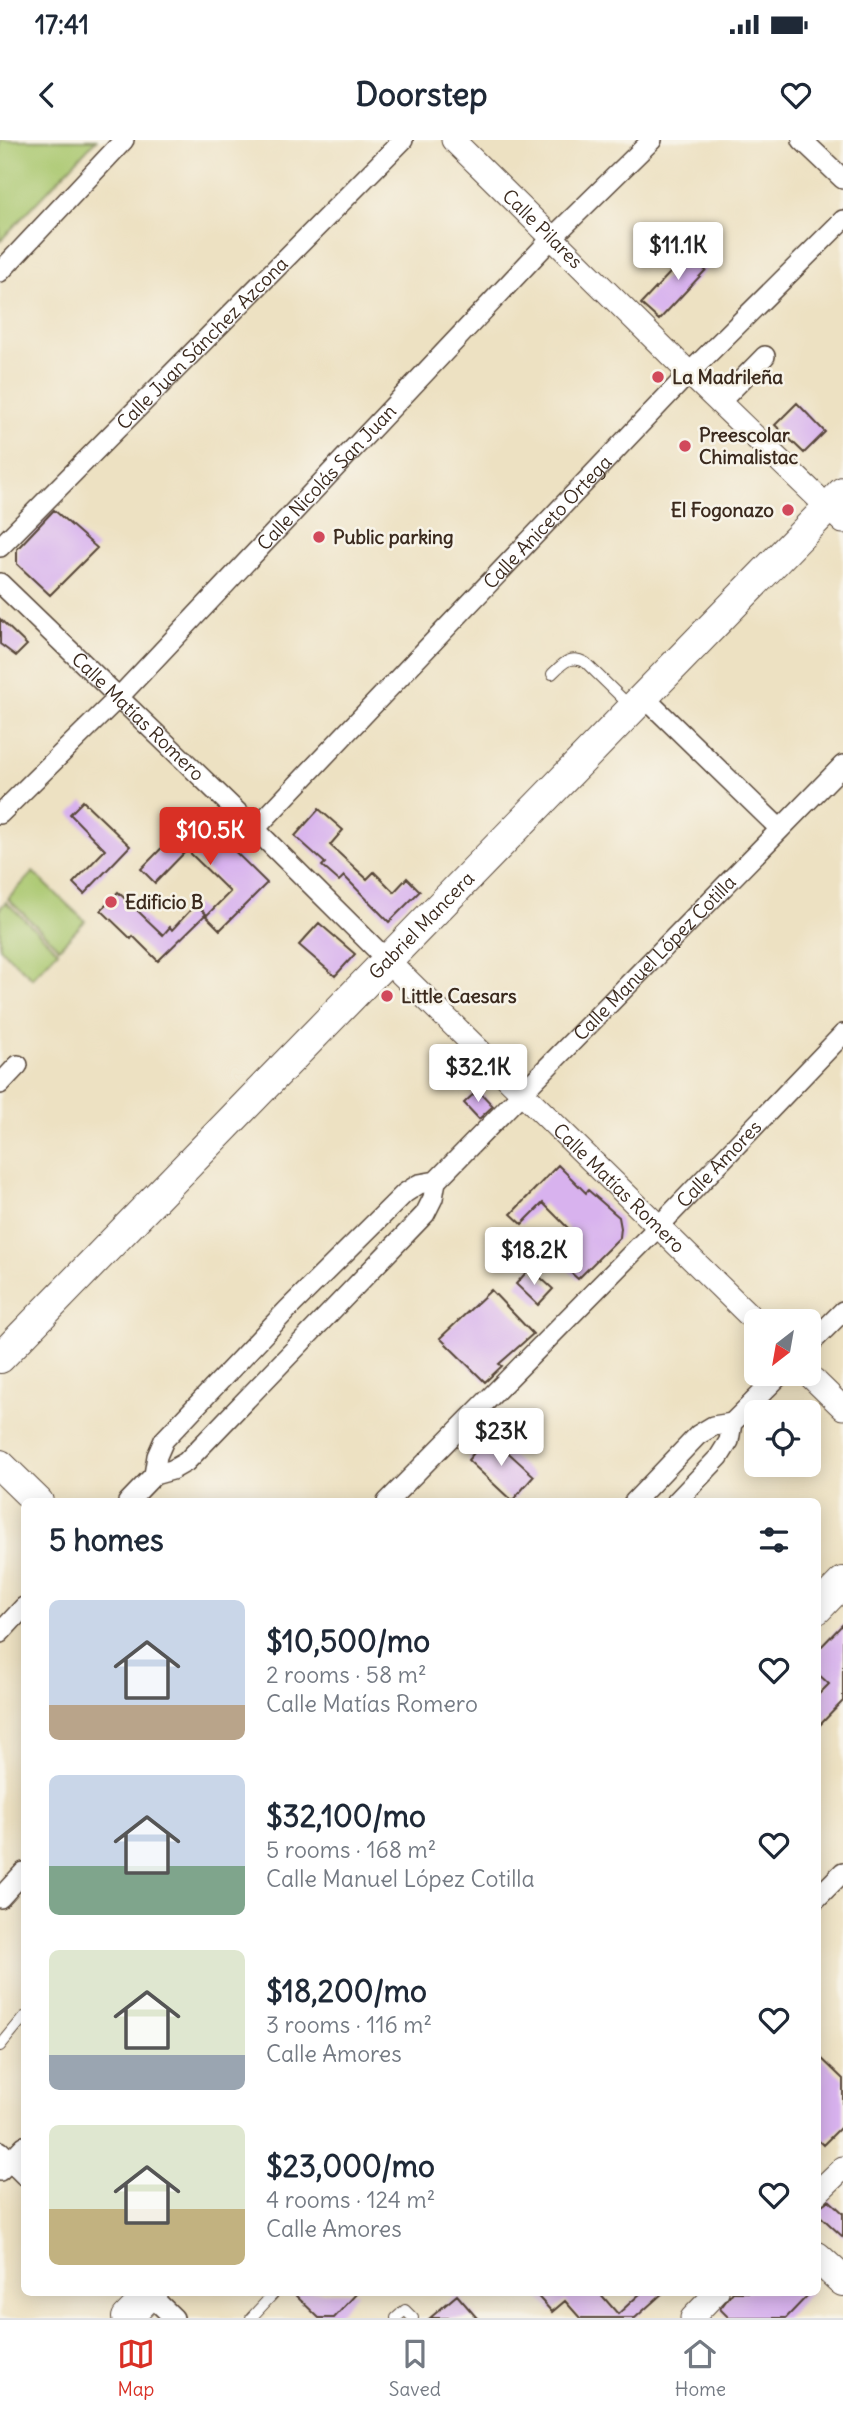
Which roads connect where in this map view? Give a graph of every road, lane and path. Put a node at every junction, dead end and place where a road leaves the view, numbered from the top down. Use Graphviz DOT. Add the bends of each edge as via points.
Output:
graph roads {
  1 [pos="124,140"];
  2 [pos="403,140"];
  3 [pos="453,140"];
  4 [pos="652,140"];
  5 [pos="802,140"];
  6 [pos="843,179"];
  7 [pos="843,220"];
  8 [pos="552,238"];
  9 [pos="0,272"];
  10 [pos="765,356"];
  11 [pos="689,373"];
  12 [pos="719,403"];
  13 [pos="838,507"];
  14 [pos="0,547"];
  15 [pos="0,583"];
  16 [pos="552,674"];
  17 [pos="119,697"];
  18 [pos="638,703"];
  19 [pos="843,765"];
  20 [pos="0,814"];
  21 [pos="255,829"];
  22 [pos="780,829"];
  23 [pos="388,961"];
  24 [pos="843,1034"];
  25 [pos="18,1065"];
  26 [pos="0,1084"];
  27 [pos="522,1094"];
  28 [pos="436,1181"];
  29 [pos="659,1226"];
  30 [pos="287,1310"];
  31 [pos="744,1310"];
  32 [pos="843,1311"];
  33 [pos="310,1333"];
  34 [pos="821,1333"];
  35 [pos="0,1358"];
  36 [pos="769,1386"];
  37 [pos="820,1386"];
  38 [pos="843,1408"];
  39 [pos="732,1423"];
  40 [pos="0,1465"];
  41 [pos="154,1475"];
  42 [pos="34,1498"];
  43 [pos="132,1498"];
  44 [pos="391,1498"];
  45 [pos="638,1498"];
  46 [pos="680,1498"];
  47 [pos="843,1582"];
  48 [pos="821,1605"];
  49 [pos="21,1610"];
  50 [pos="0,1633"];
  51 [pos="843,1872"];
  52 [pos="21,1875"];
  53 [pos="821,1894"];
  54 [pos="0,1898"];
  55 [pos="21,2021"];
  56 [pos="0,2046"];
  57 [pos="21,2148"];
  58 [pos="3,2161"];
  59 [pos="843,2168"];
  60 [pos="21,2173"];
  61 [pos="821,2189"];
  62 [pos="821,2261"];
  63 [pos="843,2281"];
  64 [pos="147,2296"];
  65 [pos="153,2296"];
  66 [pos="271,2296"];
  67 [pos="713,2296"];
  68 [pos="127,2318"];
  69 [pos="174,2318"];
  70 [pos="251,2318"];
  71 [pos="396,2318"];
  72 [pos="413,2318"];
  73 [pos="692,2318"];
  1 -- 9 [label="street"];
  2 -- 14 [label="street, Calle Juan Sánchez Azcona"];
  3 -- 8 [label="street, Calle Pilares"];
  4 -- 8 [label="street, Calle Nicolás San Juan"];
  5 -- 6 [label="street"];
  7 -- 11 [label="street, Calle Aniceto Ortega"];
  8 -- 11 [label="street, Calle Pilares"];
  8 -- 17 [label="street, Calle Nicolás San Juan"];
  10 -- 12 [label="street"];
  11 -- 12 [label="street, Calle Pilares"];
  11 -- 21 [label="street, Calle Aniceto Ortega"];
  12 -- 13 [label="street, Calle Pilares"];
  13 -- 18 [label="main road, Gabriel Mancera"];
  15 -- 17 [label="street, Calle Matías Romero"];
  16 -- 18 [label="lane" via="569,659 578,659"];
  17 -- 20 [label="street, Calle Nicolás San Juan"];
  17 -- 21 [label="street, Calle Matías Romero"];
  18 -- 22 [label="street"];
  18 -- 23 [label="main road, Gabriel Mancera"];
  19 -- 22 [label="street, Calle Manuel López Cotilla"];
  21 -- 23 [label="street, Calle Matías Romero"];
  22 -- 27 [label="street, Calle Manuel López Cotilla"];
  23 -- 27 [label="street, Calle Matías Romero"];
  23 -- 35 [label="main road, Gabriel Mancera"];
  24 -- 29 [label="street, Calle Amores"];
  25 -- 26 [label="street"];
  27 -- 28 [label="street, Calle Manuel López Cotilla"];
  27 -- 29 [label="street, Calle Matías Romero"];
  28 -- 30 [label="street, Calle Manuel López Cotilla" via="405,1193"];
  28 -- 33 [label="street, Calle Manuel López Cotilla" via="425,1214"];
  29 -- 31 [label="street, Calle Matías Romero"];
  29 -- 44 [label="street, Calle Amores"];
  30 -- 33 [label="street"];
  30 -- 41 [label="street, Calle Manuel López Cotilla" via="164,1440"];
  32 -- 34 [label="street"];
  33 -- 41 [label="street, Calle Manuel López Cotilla" via="187,1462"];
  36 -- 39 [label="street"];
  37 -- 38 [label="street"];
  39 -- 45 [label="street" via="698,1435"];
  39 -- 46 [label="street" via="729,1441 719,1457"];
  40 -- 42 [label="main road"];
  41 -- 43 [label="street, Calle Manuel López Cotilla"];
  47 -- 48 [label="main road"];
  49 -- 50 [label="street"];
  51 -- 53 [label="street"];
  52 -- 54 [label="street"];
  55 -- 56 [label="lane"];
  57 -- 58 [label="street"];
  58 -- 60 [label="street"];
  59 -- 61 [label="street"];
  62 -- 63 [label="main road"];
  64 -- 68 [label="main road"];
  65 -- 69 [label="street"];
  66 -- 70 [label="lane"];
  67 -- 73 [label="street"];
  71 -- 72 [label="lane" via="405,2309"];
}
